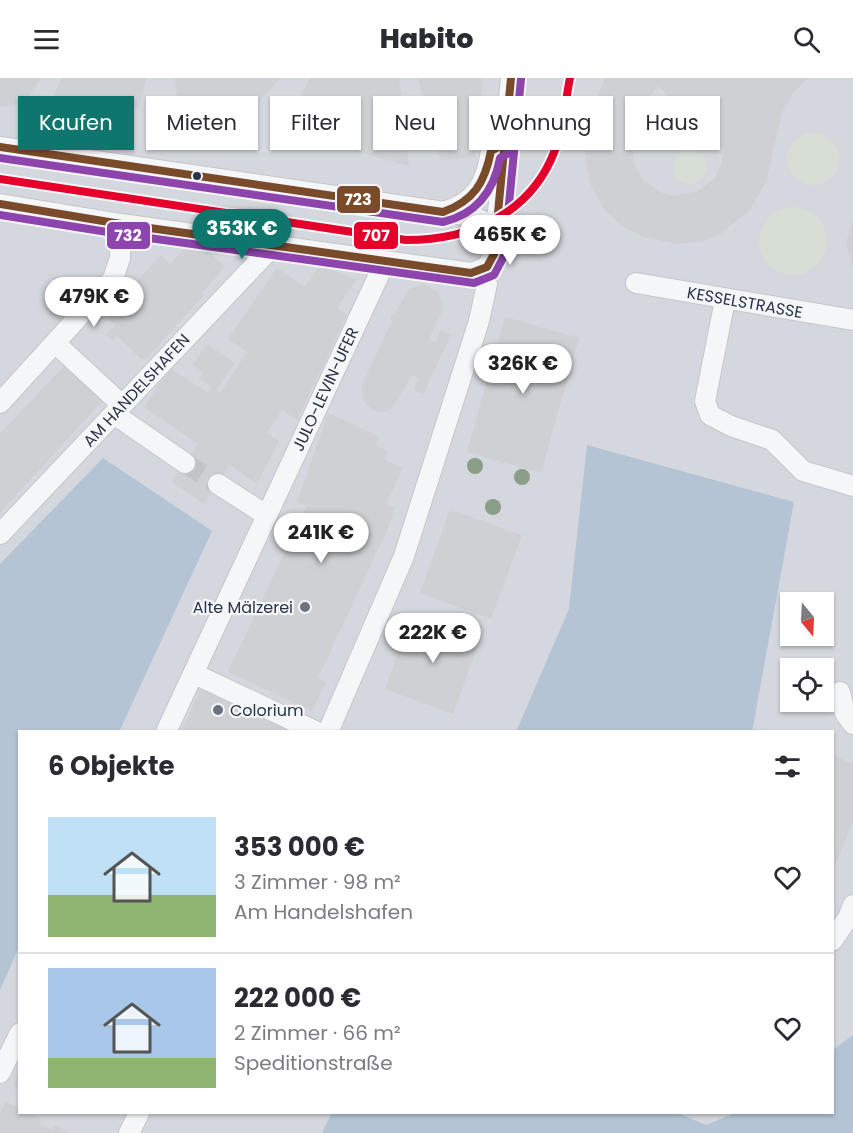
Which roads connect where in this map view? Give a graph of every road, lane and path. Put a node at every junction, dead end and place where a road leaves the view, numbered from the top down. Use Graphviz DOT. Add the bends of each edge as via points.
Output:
graph roads {
  1 [pos="511,78"];
  2 [pos="509,96"];
  3 [pos="0,147"];
  4 [pos="493,150"];
  5 [pos="503,150"];
  6 [pos="0,204"];
  7 [pos="431,212"];
  8 [pos="121,224"];
  9 [pos="495,240"];
  10 [pos="273,246"];
  11 [pos="384,262"];
  12 [pos="483,270"];
  13 [pos="636,283"];
  14 [pos="725,300"];
  15 [pos="853,320"];
  16 [pos="55,343"];
  17 [pos="0,403"];
  18 [pos="118,409"];
  19 [pos="185,463"];
  20 [pos="218,484"];
  21 [pos="853,486"];
  22 [pos="266,515"];
  23 [pos="0,534"];
  24 [pos="203,678"];
  25 [pos="840,692"];
  26 [pos="853,724"];
  27 [pos="167,730"];
  28 [pos="313,730"];
  29 [pos="329,730"];
  30 [pos="853,904"];
  31 [pos="841,939"];
  32 [pos="18,1037"];
  33 [pos="0,1073"];
  34 [pos="140,1114"];
  35 [pos="141,1114"];
  36 [pos="129,1133"];
  37 [pos="144,1133"];
  1 -- 2 [label="street"];
  3 -- 7 [label="street"];
  4 -- 7 [label="street" via="488,173 475,196 454,209"];
  5 -- 9 [label="street"];
  6 -- 8 [label="street"];
  7 -- 9 [label="street" via="465,215 487,222 494,229"];
  8 -- 10 [label="street"];
  8 -- 16 [label="street" via="120,258 113,279"];
  9 -- 12 [label="street" via="491,262"];
  10 -- 11 [label="street"];
  10 -- 18 [label="street, AM HANDELSHAFEN"];
  11 -- 12 [label="street" via="459,272"];
  11 -- 22 [label="street, JULO-LEVIN-UFER"];
  12 -- 29 [label="street" via="487,284 479,321 404,556"];
  13 -- 14 [label="street, KESSELSTRASSE"];
  14 -- 15 [label="street, KESSELSTRASSE"];
  14 -- 21 [label="street" via="705,401 710,415 772,440 803,471"];
  16 -- 17 [label="street"];
  16 -- 18 [label="street"];
  18 -- 19 [label="street"];
  18 -- 23 [label="street, AM HANDELSHAFEN"];
  20 -- 22 [label="street"];
  22 -- 27 [label="street, JULO-LEVIN-UFER"];
  24 -- 28 [label="street"];
  25 -- 26 [label="street" via="845,713"];
  30 -- 31 [label="street"];
  32 -- 33 [label="street"];
  34 -- 36 [label="street"];
  35 -- 37 [label="street"];
}
